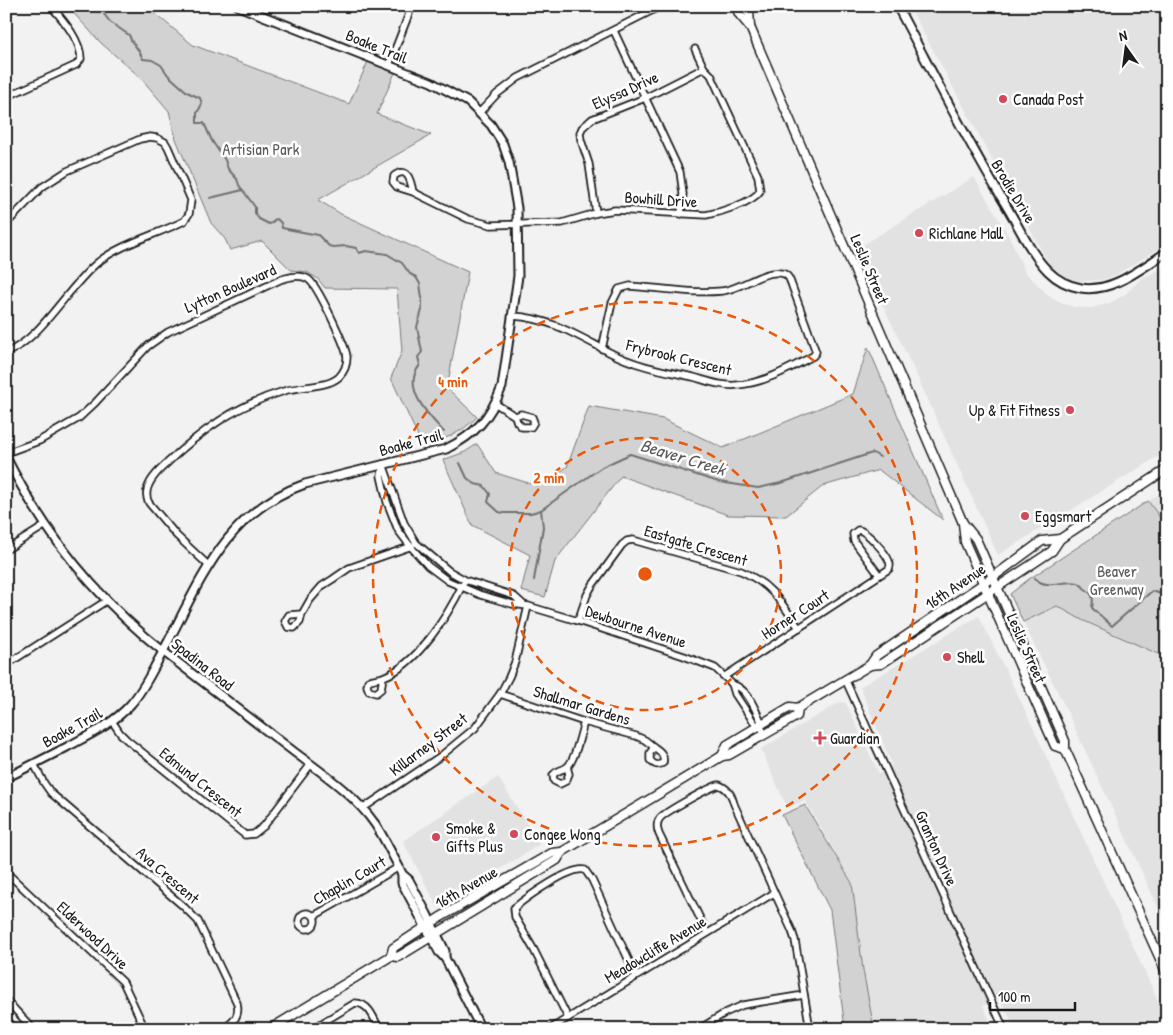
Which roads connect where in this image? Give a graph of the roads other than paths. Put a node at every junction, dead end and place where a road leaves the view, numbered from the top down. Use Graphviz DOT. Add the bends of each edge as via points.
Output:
graph roads {
  1 [pos="51,6"];
  2 [pos="238,6"];
  3 [pos="412,6"];
  4 [pos="661,6"];
  5 [pos="736,6"];
  6 [pos="747,6"];
  7 [pos="898,6"];
  8 [pos="255,9"];
  9 [pos="750,27"];
  10 [pos="614,30"];
  11 [pos="695,49"];
  12 [pos="389,65"];
  13 [pos="704,68"];
  14 [pos="6,97"];
  15 [pos="645,98"];
  16 [pos="479,113"];
  17 [pos="413,192"];
  18 [pos="596,213"];
  19 [pos="681,214"];
  20 [pos="6,224"];
  21 [pos="518,224"];
  22 [pos="1167,252"];
  23 [pos="513,316"];
  24 [pos="602,348"];
  25 [pos="6,353"];
  26 [pos="496,404"];
  27 [pos="515,416"];
  28 [pos="6,455"];
  29 [pos="383,464"];
  30 [pos="1167,469"];
  31 [pos="963,523"];
  32 [pos="46,525"];
  33 [pos="1060,539"];
  34 [pos="414,545"];
  35 [pos="6,550"];
  36 [pos="208,565"];
  37 [pos="879,575"];
  38 [pos="993,577"];
  39 [pos="465,580"];
  40 [pos="984,583"];
  41 [pos="462,586"];
  42 [pos="998,588"];
  43 [pos="989,594"];
  44 [pos="106,601"];
  45 [pos="526,606"];
  46 [pos="302,614"];
  47 [pos="578,621"];
  48 [pos="799,628"];
  49 [pos="163,651"];
  50 [pos="6,665"];
  51 [pos="870,665"];
  52 [pos="725,676"];
  53 [pos="383,677"];
  54 [pos="845,679"];
  55 [pos="732,684"];
  56 [pos="500,694"];
  57 [pos="798,708"];
  58 [pos="112,721"];
  59 [pos="584,722"];
  60 [pos="760,725"];
  61 [pos="765,735"];
  62 [pos="654,748"];
  63 [pos="1064,749"];
  64 [pos="722,756"];
  65 [pos="34,764"];
  66 [pos="310,764"];
  67 [pos="567,767"];
  68 [pos="6,778"];
  69 [pos="362,809"];
  70 [pos="562,852"];
  71 [pos="400,871"];
  72 [pos="6,872"];
  73 [pos="774,894"];
  74 [pos="314,916"];
  75 [pos="429,925"];
  76 [pos="707,933"];
  77 [pos="434,936"];
  78 [pos="391,956"];
  79 [pos="1167,974"];
  80 [pos="636,976"];
  81 [pos="804,995"];
  82 [pos="6,1000"];
  83 [pos="568,1018"];
  84 [pos="33,1029"];
  85 [pos="145,1029"];
  86 [pos="223,1029"];
  87 [pos="270,1029"];
  88 [pos="312,1029"];
  89 [pos="379,1029"];
  90 [pos="480,1029"];
  91 [pos="550,1029"];
  92 [pos="699,1029"];
  93 [pos="810,1029"];
  94 [pos="1004,1029"];
  1 -- 14 [label="street" via="72,34 81,59 76,65"];
  2 -- 8 [label="street, Boake Trail"];
  3 -- 12 [label="street"];
  4 -- 10 [label="street"];
  5 -- 9 [label="main road, Leslie Street"];
  6 -- 9 [label="main road, Leslie Street"];
  7 -- 22 [label="street, Brodie Drive" via="984,170 1048,271 1073,286 1102,287 1125,278"];
  8 -- 12 [label="street, Boake Trail"];
  9 -- 31 [label="main road, Leslie Street"];
  10 -- 15 [label="street"];
  10 -- 16 [label="street" via="518,78"];
  11 -- 13 [label="street, Bowhill Drive"];
  12 -- 16 [label="street, Boake Trail" via="456,94"];
  13 -- 15 [label="street, Elyssa Drive"];
  13 -- 19 [label="street, Bowhill Drive" via="711,75 758,176 760,191 756,197 717,213 701,216"];
  15 -- 18 [label="street, Elyssa Drive" via="592,119 582,128 581,140 589,164"];
  15 -- 19 [label="street" via="680,172 684,194"];
  16 -- 21 [label="street, Boake Trail" via="491,125 510,162"];
  17 -- 21 [label="street, Bowhill Drive" via="481,223"];
  18 -- 19 [label="street, Bowhill Drive" via="631,210"];
  18 -- 21 [label="street, Bowhill Drive" via="562,223"];
  20 -- 25 [label="street" via="54,178 150,137 165,142 191,200 189,214 184,221 96,264 27,339"];
  21 -- 23 [label="street, Boake Trail" via="518,276"];
  23 -- 24 [label="street, Frybrook Crescent" via="550,322"];
  23 -- 26 [label="street, Boake Trail" via="502,387"];
  24 -- 24 [label="street, Frybrook Crescent" via="612,303 619,289 630,286 724,291 782,272 789,277 816,352 772,376 749,384 728,386 641,365"];
  26 -- 27 [label="street"];
  26 -- 29 [label="street, Boake Trail" via="482,424 455,444 437,452"];
  28 -- 32 [label="street, Spadina Road"];
  28 -- 36 [label="street, Lytton Boulevard" via="78,418 148,346 168,332 282,278 307,278 318,289 344,347 347,359 339,377 252,402 222,418 187,443 145,491 149,503 177,536"];
  29 -- 34 [label="street, Dewbourne Avenue"];
  29 -- 34 [label="street, Dewbourne Avenue" via="381,476 387,502 398,530"];
  29 -- 36 [label="street, Boake Trail" via="312,482 276,497 241,523"];
  30 -- 33 [label="main road, 16th Avenue"];
  31 -- 38 [label="main road, Leslie Street" via="976,539"];
  31 -- 40 [label="main road, Leslie Street" via="965,542"];
  32 -- 35 [label="street"];
  32 -- 44 [label="street, Spadina Road"];
  33 -- 38 [label="main road, 16th Avenue" via="1042,541"];
  33 -- 42 [label="main road, 16th Avenue" via="1052,551"];
  34 -- 39 [label="street, Dewbourne Avenue"];
  34 -- 41 [label="street, Dewbourne Avenue" via="428,566 448,581"];
  34 -- 46 [label="street" via="350,568 332,578 322,586"];
  36 -- 49 [label="street, Boake Trail"];
  37 -- 37 [label="street" via="889,569 889,560 865,531 856,531 854,541"];
  37 -- 48 [label="street, Horner Court"];
  38 -- 40 [label="main road, 16th Avenue"];
  38 -- 42 [label="main road, Leslie Street"];
  39 -- 41 [label="street"];
  39 -- 45 [label="street, Dewbourne Avenue" via="514,596"];
  40 -- 43 [label="main road, Leslie Street"];
  40 -- 51 [label="main road, 16th Avenue" via="876,656"];
  41 -- 45 [label="street, Dewbourne Avenue" via="481,595"];
  41 -- 53 [label="street" via="426,644 407,662"];
  42 -- 43 [label="main road, 16th Avenue"];
  42 -- 63 [label="main road, Leslie Street" via="1065,741"];
  43 -- 51 [label="main road, 16th Avenue" via="880,664"];
  43 -- 63 [label="main road, Leslie Street" via="1055,746"];
  44 -- 49 [label="street, Spadina Road"];
  44 -- 50 [label="street"];
  45 -- 47 [label="street, Dewbourne Avenue"];
  45 -- 56 [label="street, Killarney Street" via="515,662"];
  47 -- 48 [label="street, Eastgate Crescent" via="592,586 622,546 633,540 756,578 775,594"];
  47 -- 52 [label="street, Dewbourne Avenue" via="698,661"];
  48 -- 52 [label="street, Horner Court"];
  49 -- 58 [label="street, Boake Trail" via="141,690"];
  49 -- 66 [label="street, Spadina Road"];
  51 -- 54 [label="main road, 16th Avenue"];
  52 -- 55 [label="street, Dewbourne Avenue"];
  54 -- 57 [label="main road, 16th Avenue"];
  54 -- 94 [label="street, Granton Drive"];
  55 -- 60 [label="street, Dewbourne Avenue" via="755,724"];
  55 -- 60 [label="street, Dewbourne Avenue" via="747,694"];
  56 -- 59 [label="street, Shallmar Gardens"];
  56 -- 69 [label="street, Killarney Street" via="475,728 460,741"];
  57 -- 60 [label="main road, 16th Avenue" via="790,706"];
  57 -- 61 [label="main road, 16th Avenue" via="797,716"];
  58 -- 65 [label="street, Boake Trail"];
  58 -- 66 [label="street, Edmund Crescent" via="127,740 245,835 250,836 264,826"];
  59 -- 62 [label="street, Shallmar Gardens" via="636,736"];
  59 -- 67 [label="street"];
  60 -- 61 [label="street, Dewbourne Avenue"];
  60 -- 64 [label="main road, 16th Avenue" via="727,745"];
  61 -- 64 [label="main road, 16th Avenue"];
  63 -- 79 [label="main road, Leslie Street"];
  64 -- 70 [label="main road, 16th Avenue"];
  65 -- 68 [label="street, Boake Trail"];
  65 -- 86 [label="street, Ava Crescent" via="51,793 198,921 239,1011 233,1022"];
  66 -- 69 [label="street, Spadina Road"];
  69 -- 71 [label="street, Spadina Road" via="375,824"];
  70 -- 75 [label="main road, 16th Avenue" via="552,853"];
  70 -- 77 [label="main road, 16th Avenue" via="557,860"];
  71 -- 74 [label="street, Chaplin Court"];
  71 -- 75 [label="street, Spadina Road" via="409,880"];
  72 -- 85 [label="street, Elderwood Drive" via="123,982"];
  73 -- 76 [label="street, Meadowcliffe Avenue"];
  73 -- 76 [label="street" via="725,787 715,786 666,814 660,818 657,830"];
  73 -- 81 [label="street" via="795,940"];
  75 -- 77 [label="street, Spadina Road"];
  75 -- 78 [label="main road, 16th Avenue" via="393,948"];
  76 -- 80 [label="street, Meadowcliffe Avenue"];
  77 -- 78 [label="main road, 16th Avenue" via="398,957"];
  77 -- 90 [label="street, Spadina Road" via="445,951 445,958"];
  78 -- 87 [label="main road, 16th Avenue"];
  80 -- 83 [label="street, Meadowcliffe Avenue"];
  80 -- 83 [label="street" via="585,870 579,868 570,872 524,899 514,908 515,917"];
  81 -- 92 [label="street" via="742,1006"];
  81 -- 93 [label="street"];
  82 -- 84 [label="street"];
  83 -- 91 [label="street, Meadowcliffe Avenue"];
  88 -- 89 [label="street" via="360,1003 366,1006"];
}
